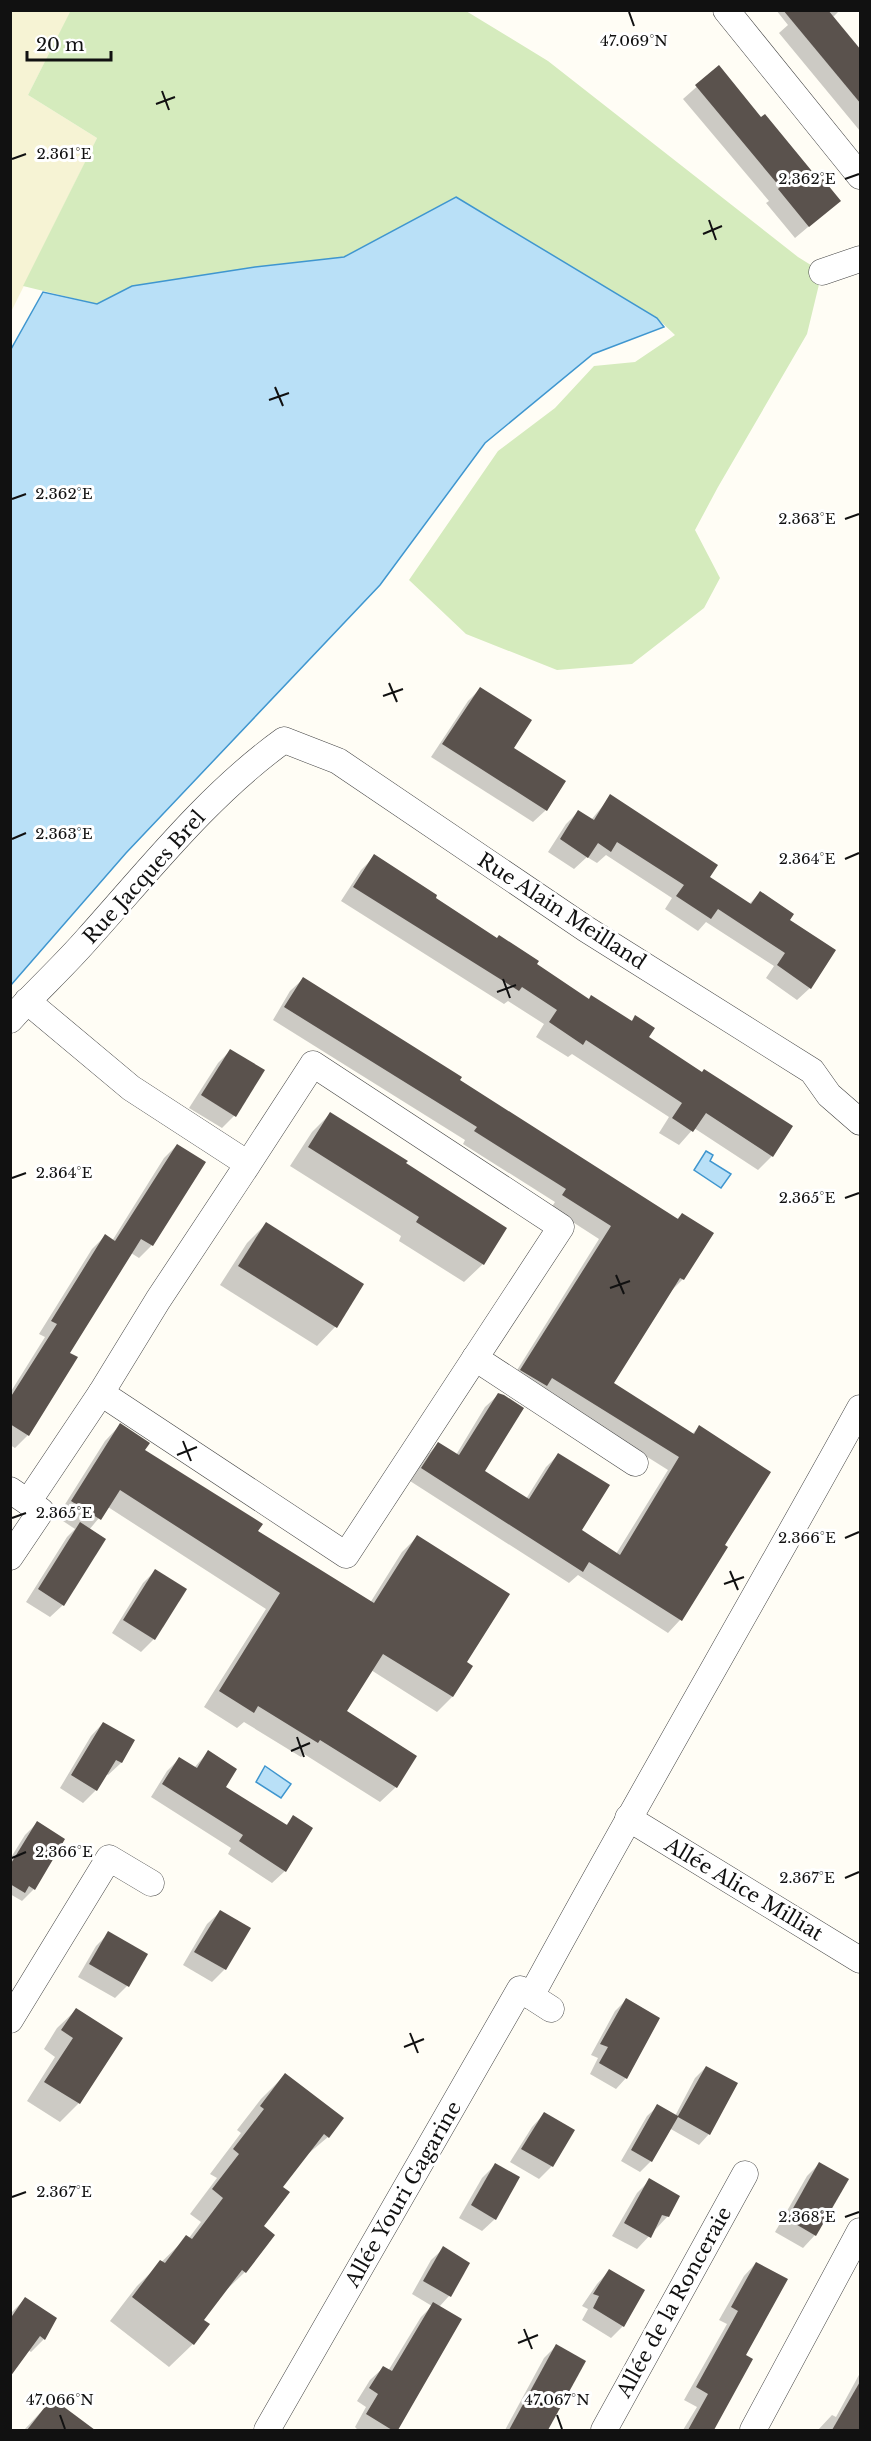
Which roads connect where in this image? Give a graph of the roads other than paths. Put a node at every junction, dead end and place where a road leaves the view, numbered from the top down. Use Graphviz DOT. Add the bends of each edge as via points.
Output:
graph roads {
  1 [pos="726,10"];
  2 [pos="861,176"];
  3 [pos="861,259"];
  4 [pos="822,272"];
  5 [pos="284,740"];
  6 [pos="27,1000"];
  7 [pos="10,1020"];
  8 [pos="861,1122"];
  9 [pos="248,1164"];
  10 [pos="475,1358"];
  11 [pos="101,1393"];
  12 [pos="861,1408"];
  13 [pos="635,1463"];
  14 [pos="19,1496"];
  15 [pos="10,1557"];
  16 [pos="628,1818"];
  17 [pos="151,1883"];
  18 [pos="861,1960"];
  19 [pos="10,2020"];
  20 [pos="745,2174"];
  21 [pos="861,2231"];
  22 [pos="267,2430"];
  23 [pos="604,2430"];
  24 [pos="753,2430"];
  1 -- 2 [label="street"];
  3 -- 4 [label="street"];
  5 -- 6 [label="street, Rue Jacques Brel" via="259,758 180,834 71,958"];
  5 -- 8 [label="street, Rue Alain Meilland" via="338,761 586,929 812,1071 830,1095"];
  6 -- 7 [label="street, Rue Jacques Brel"];
  6 -- 9 [label="street" via="131,1088"];
  9 -- 10 [label="street" via="313,1064 561,1227"];
  9 -- 11 [label="street"];
  10 -- 11 [label="street" via="346,1555"];
  10 -- 13 [label="street"];
  11 -- 14 [label="street"];
  12 -- 16 [label="street"];
  14 -- 15 [label="street" via="41,1511"];
  16 -- 18 [label="street, Allée Alice Milliat"];
  16 -- 22 [label="street, Allée Youri Gagarine" via="541,2003 520,1989"];
  17 -- 19 [label="street" via="108,1858"];
  20 -- 23 [label="street, Allée de la Ronceraie"];
  21 -- 24 [label="street"];
}
